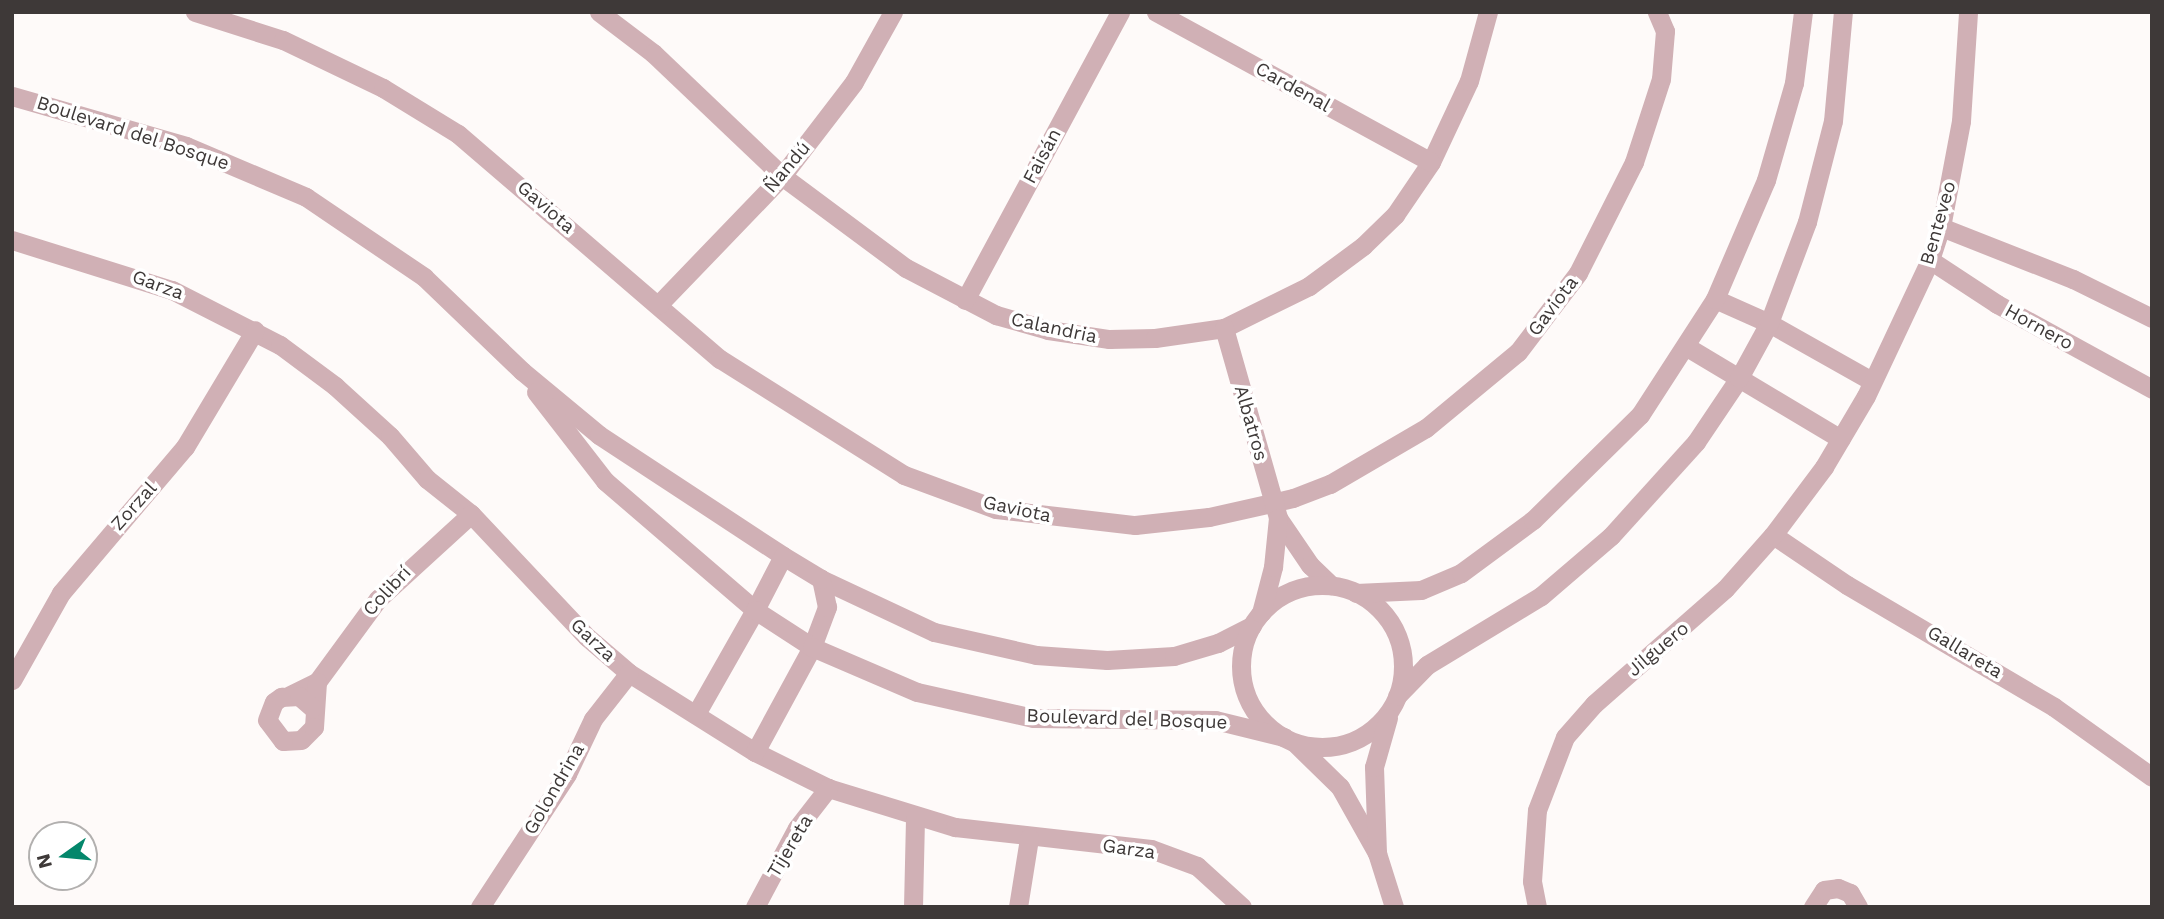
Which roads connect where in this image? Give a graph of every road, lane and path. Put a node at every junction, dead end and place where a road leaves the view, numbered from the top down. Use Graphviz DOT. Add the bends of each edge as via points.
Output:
graph roads {
  1 [pos="195,12"];
  2 [pos="599,12"];
  3 [pos="894,12"];
  4 [pos="1120,12"];
  5 [pos="1156,12"];
  6 [pos="1488,12"];
  7 [pos="1657,12"];
  8 [pos="1803,12"];
  9 [pos="1843,12"];
  10 [pos="1968,12"];
  11 [pos="12,96"];
  12 [pos="1431,162"];
  13 [pos="782,176"];
  14 [pos="1941,227"];
  15 [pos="12,240"];
  16 [pos="1930,260"];
  17 [pos="1715,299"];
  18 [pos="965,300"];
  19 [pos="658,305"];
  20 [pos="2152,318"];
  21 [pos="1769,323"];
  22 [pos="1224,328"];
  23 [pos="255,330"];
  24 [pos="1687,347"];
  25 [pos="522,371"];
  26 [pos="1739,378"];
  27 [pos="1872,382"];
  28 [pos="2152,389"];
  29 [pos="1854,418"];
  30 [pos="1841,439"];
  31 [pos="1276,510"];
  32 [pos="471,514"];
  33 [pos="1773,535"];
  34 [pos="783,556"];
  35 [pos="821,579"];
  36 [pos="1331,585"];
  37 [pos="1356,593"];
  38 [pos="755,610"];
  39 [pos="1256,620"];
  40 [pos="812,647"];
  41 [pos="629,673"];
  42 [pos="12,680"];
  43 [pos="317,682"];
  44 [pos="290,695"];
  45 [pos="1394,702"];
  46 [pos="313,708"];
  47 [pos="696,714"];
  48 [pos="1290,740"];
  49 [pos="755,752"];
  50 [pos="2152,777"];
  51 [pos="828,789"];
  52 [pos="915,817"];
  53 [pos="1029,838"];
  54 [pos="1377,853"];
  55 [pos="480,907"];
  56 [pos="755,907"];
  57 [pos="913,907"];
  58 [pos="1018,907"];
  59 [pos="1242,907"];
  60 [pos="1394,907"];
  61 [pos="1537,907"];
  62 [pos="1813,907"];
  63 [pos="1858,907"];
  1 -- 19 [label="street, Gaviota" via="283,40 383,88 458,134"];
  2 -- 13 [label="street, Calandria" via="653,53"];
  3 -- 13 [label="street, Ñandú" via="854,82"];
  4 -- 18 [label="street, Faisán"];
  5 -- 12 [label="street, Cardenal"];
  6 -- 12 [label="street, Calandria" via="1469,81"];
  7 -- 31 [label="street, Gaviota" via="1666,49 1653,114 1617,203 1556,305 1518,352 1426,428"];
  8 -- 17 [label="street" via="1783,126 1766,180"];
  9 -- 21 [label="street" via="1833,121 1807,222"];
  10 -- 14 [label="street, Benteveo" via="1961,121"];
  11 -- 25 [label="street, Boulevard del Bosque" via="187,146 306,197 424,277"];
  12 -- 22 [label="street, Calandria" via="1395,215 1349,258 1282,301"];
  13 -- 18 [label="street, Calandria" via="867,243"];
  13 -- 19 [label="street, Ñandú"];
  14 -- 16 [label="street, Benteveo"];
  14 -- 20 [label="street" via="2073,279"];
  15 -- 23 [label="street, Garza" via="172,289"];
  16 -- 27 [label="street, Benteveo"];
  16 -- 28 [label="street, Hornero" via="1997,304"];
  17 -- 21 [label="street"];
  17 -- 24 [label="street"];
  18 -- 22 [label="street, Calandria" via="1031,326 1089,337 1155,338"];
  19 -- 31 [label="street, Gaviota" via="720,359 860,451 904,475 996,509 1135,525"];
  21 -- 26 [label="street"];
  21 -- 27 [label="street"];
  22 -- 31 [label="street, Albatros"];
  23 -- 32 [label="street, Garza" via="335,386 390,436 427,478"];
  23 -- 42 [label="street, Zorzal" via="184,447 67,585"];
  24 -- 26 [label="street"];
  24 -- 37 [label="street" via="1617,440 1504,543 1461,573 1421,590"];
  25 -- 34 [label="street, Boulevard del Bosque" via="599,435"];
  25 -- 38 [label="street, Boulevard del Bosque" via="556,422 606,481"];
  26 -- 30 [label="street"];
  26 -- 45 [label="street" via="1696,442 1611,536 1541,596 1427,665"];
  27 -- 29 [label="street, Benteveo"];
  29 -- 30 [label="street, Jilguero"];
  30 -- 33 [label="street, Jilguero"];
  31 -- 36 [label="street" via="1310,565"];
  31 -- 39 [label="street" via="1273,567"];
  32 -- 41 [label="street, Garza" via="571,621"];
  32 -- 43 [label="street, Colibrí" via="378,599"];
  33 -- 50 [label="street, Gallareta" via="1847,585 2054,707"];
  33 -- 61 [label="street, Jilguero" via="1707,607 1594,704 1565,737 1537,810 1532,869"];
  34 -- 35 [label="street, Boulevard del Bosque"];
  34 -- 38 [label="street"];
  35 -- 39 [label="street" via="934,632 1036,655 1107,660 1174,656 1218,643"];
  35 -- 40 [label="street" via="828,607"];
  36 -- 37 [label="street"];
  36 -- 39 [label="street" via="1292,591"];
  37 -- 45 [label="street" via="1387,618 1399,643 1403,670"];
  38 -- 40 [label="street, Boulevard del Bosque"];
  38 -- 47 [label="street"];
  39 -- 48 [label="street" via="1243,653 1247,695 1262,719"];
  40 -- 48 [label="street, Boulevard del Bosque" via="917,692 992,712 1079,721 1215,720"];
  40 -- 49 [label="street"];
  41 -- 47 [label="street, Garza"];
  41 -- 55 [label="street, Golondrina" via="593,719 567,774"];
  43 -- 44 [label="street"];
  43 -- 46 [label="street"];
  44 -- 46 [label="street" via="299,696"];
  44 -- 46 [label="street" via="274,702 267,720 283,741 293,743 309,735"];
  45 -- 48 [label="street" via="1376,727 1354,740 1329,747"];
  45 -- 54 [label="street" via="1374,767"];
  47 -- 49 [label="street, Garza"];
  48 -- 54 [label="street" via="1340,787"];
  49 -- 51 [label="street, Garza"];
  51 -- 52 [label="street, Garza"];
  51 -- 56 [label="street, Tijereta" via="797,828"];
  52 -- 53 [label="street, Garza"];
  52 -- 57 [label="street"];
  53 -- 58 [label="street"];
  53 -- 59 [label="street, Garza" via="1151,849 1197,866"];
  54 -- 60 [label="street"];
  62 -- 63 [label="street" via="1824,890 1838,888 1850,893"];
}
